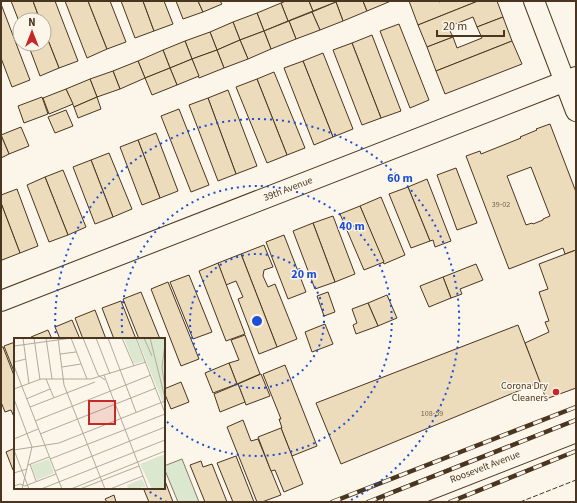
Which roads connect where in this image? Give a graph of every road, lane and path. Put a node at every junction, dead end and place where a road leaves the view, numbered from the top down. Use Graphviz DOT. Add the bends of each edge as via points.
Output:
graph roads {
  1 [pos="534,1"];
  2 [pos="570,79"];
  3 [pos="576,111"];
  4 [pos="1,301"];
  5 [pos="576,431"];
  6 [pos="395,502"];
  1 -- 2 [label="street"];
  2 -- 3 [label="street"];
  2 -- 4 [label="street, 39th Avenue"];
  5 -- 6 [label="main road, Roosevelt Avenue"];
}
